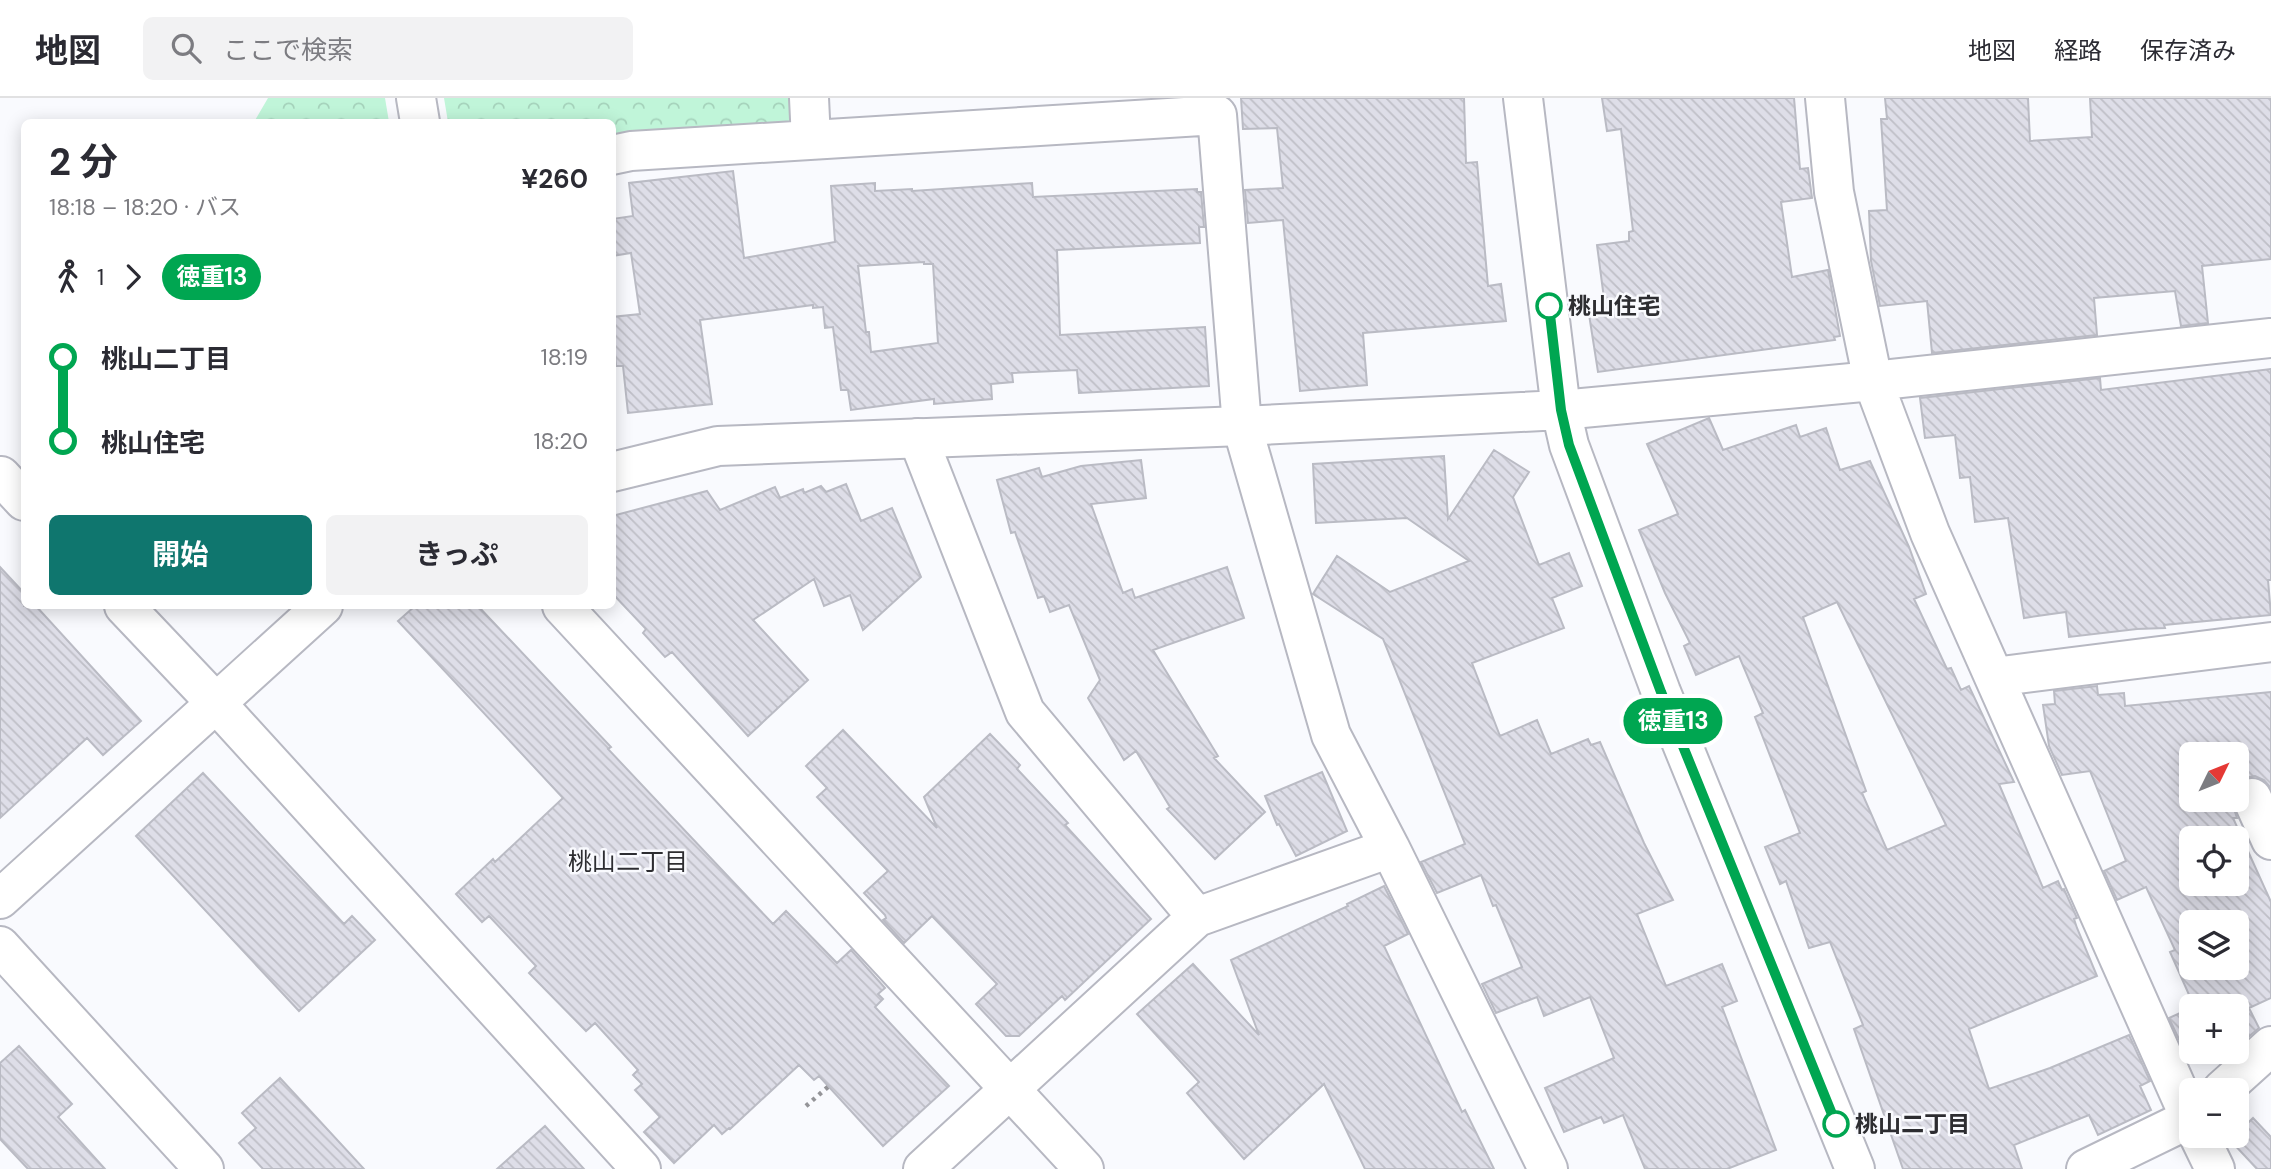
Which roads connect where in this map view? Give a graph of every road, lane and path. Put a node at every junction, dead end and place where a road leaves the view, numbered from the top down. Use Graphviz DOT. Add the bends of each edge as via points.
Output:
graph roads {
  1 [pos="416,98"];
  2 [pos="808,98"];
  3 [pos="1523,98"];
  4 [pos="1825,98"];
  5 [pos="1216,107"];
  6 [pos="420,119"];
  7 [pos="811,140"];
  8 [pos="616,154"];
  9 [pos="2271,338"];
  10 [pos="1873,381"];
  11 [pos="1561,410"];
  12 [pos="1242,426"];
  13 [pos="918,438"];
  14 [pos="616,471"];
  15 [pos="127,609"];
  16 [pos="320,609"];
  17 [pos="565,609"];
  18 [pos="2271,642"];
  19 [pos="1994,677"];
  20 [pos="216,703"];
  21 [pos="2252,798"];
  22 [pos="2271,840"];
  23 [pos="1390,848"];
  24 [pos="0,899"];
  25 [pos="1196,917"];
  26 [pos="0,946"];
  27 [pos="2271,1046"];
  28 [pos="2235,1078"];
  29 [pos="828,1086"];
  30 [pos="1010,1089"];
  31 [pos="2179,1092"];
  32 [pos="806,1106"];
  33 [pos="2179,1125"];
  34 [pos="2205,1148"];
  35 [pos="204,1169"];
  36 [pos="641,1169"];
  37 [pos="923,1169"];
  38 [pos="1084,1169"];
  39 [pos="1548,1169"];
  40 [pos="1855,1169"];
  41 [pos="2086,1169"];
  42 [pos="2215,1169"];
  1 -- 6 [label="street"];
  2 -- 7 [label="street"];
  3 -- 11 [label="street"];
  4 -- 10 [label="street" via="1834,192"];
  5 -- 7 [label="street"];
  5 -- 12 [label="street"];
  7 -- 8 [label="street"];
  9 -- 10 [label="street"];
  10 -- 11 [label="street"];
  10 -- 19 [label="street" via="1930,533"];
  11 -- 12 [label="street"];
  11 -- 40 [label="street" via="1569,445 1661,692"];
  12 -- 13 [label="street"];
  12 -- 23 [label="street" via="1331,735"];
  13 -- 14 [label="street" via="718,446"];
  13 -- 25 [label="street" via="1025,712"];
  15 -- 20 [label="street"];
  16 -- 20 [label="street"];
  17 -- 30 [label="street"];
  18 -- 19 [label="street"];
  19 -- 31 [label="street"];
  20 -- 24 [label="street"];
  20 -- 36 [label="street"];
  21 -- 22 [label="street"];
  23 -- 25 [label="street"];
  23 -- 39 [label="street"];
  25 -- 30 [label="street"];
  26 -- 35 [label="street"];
  27 -- 28 [label="street"];
  29 -- 32 [label="path"];
  30 -- 37 [label="street"];
  30 -- 38 [label="street"];
  33 -- 41 [label="street"];
  34 -- 42 [label="street"];
}
